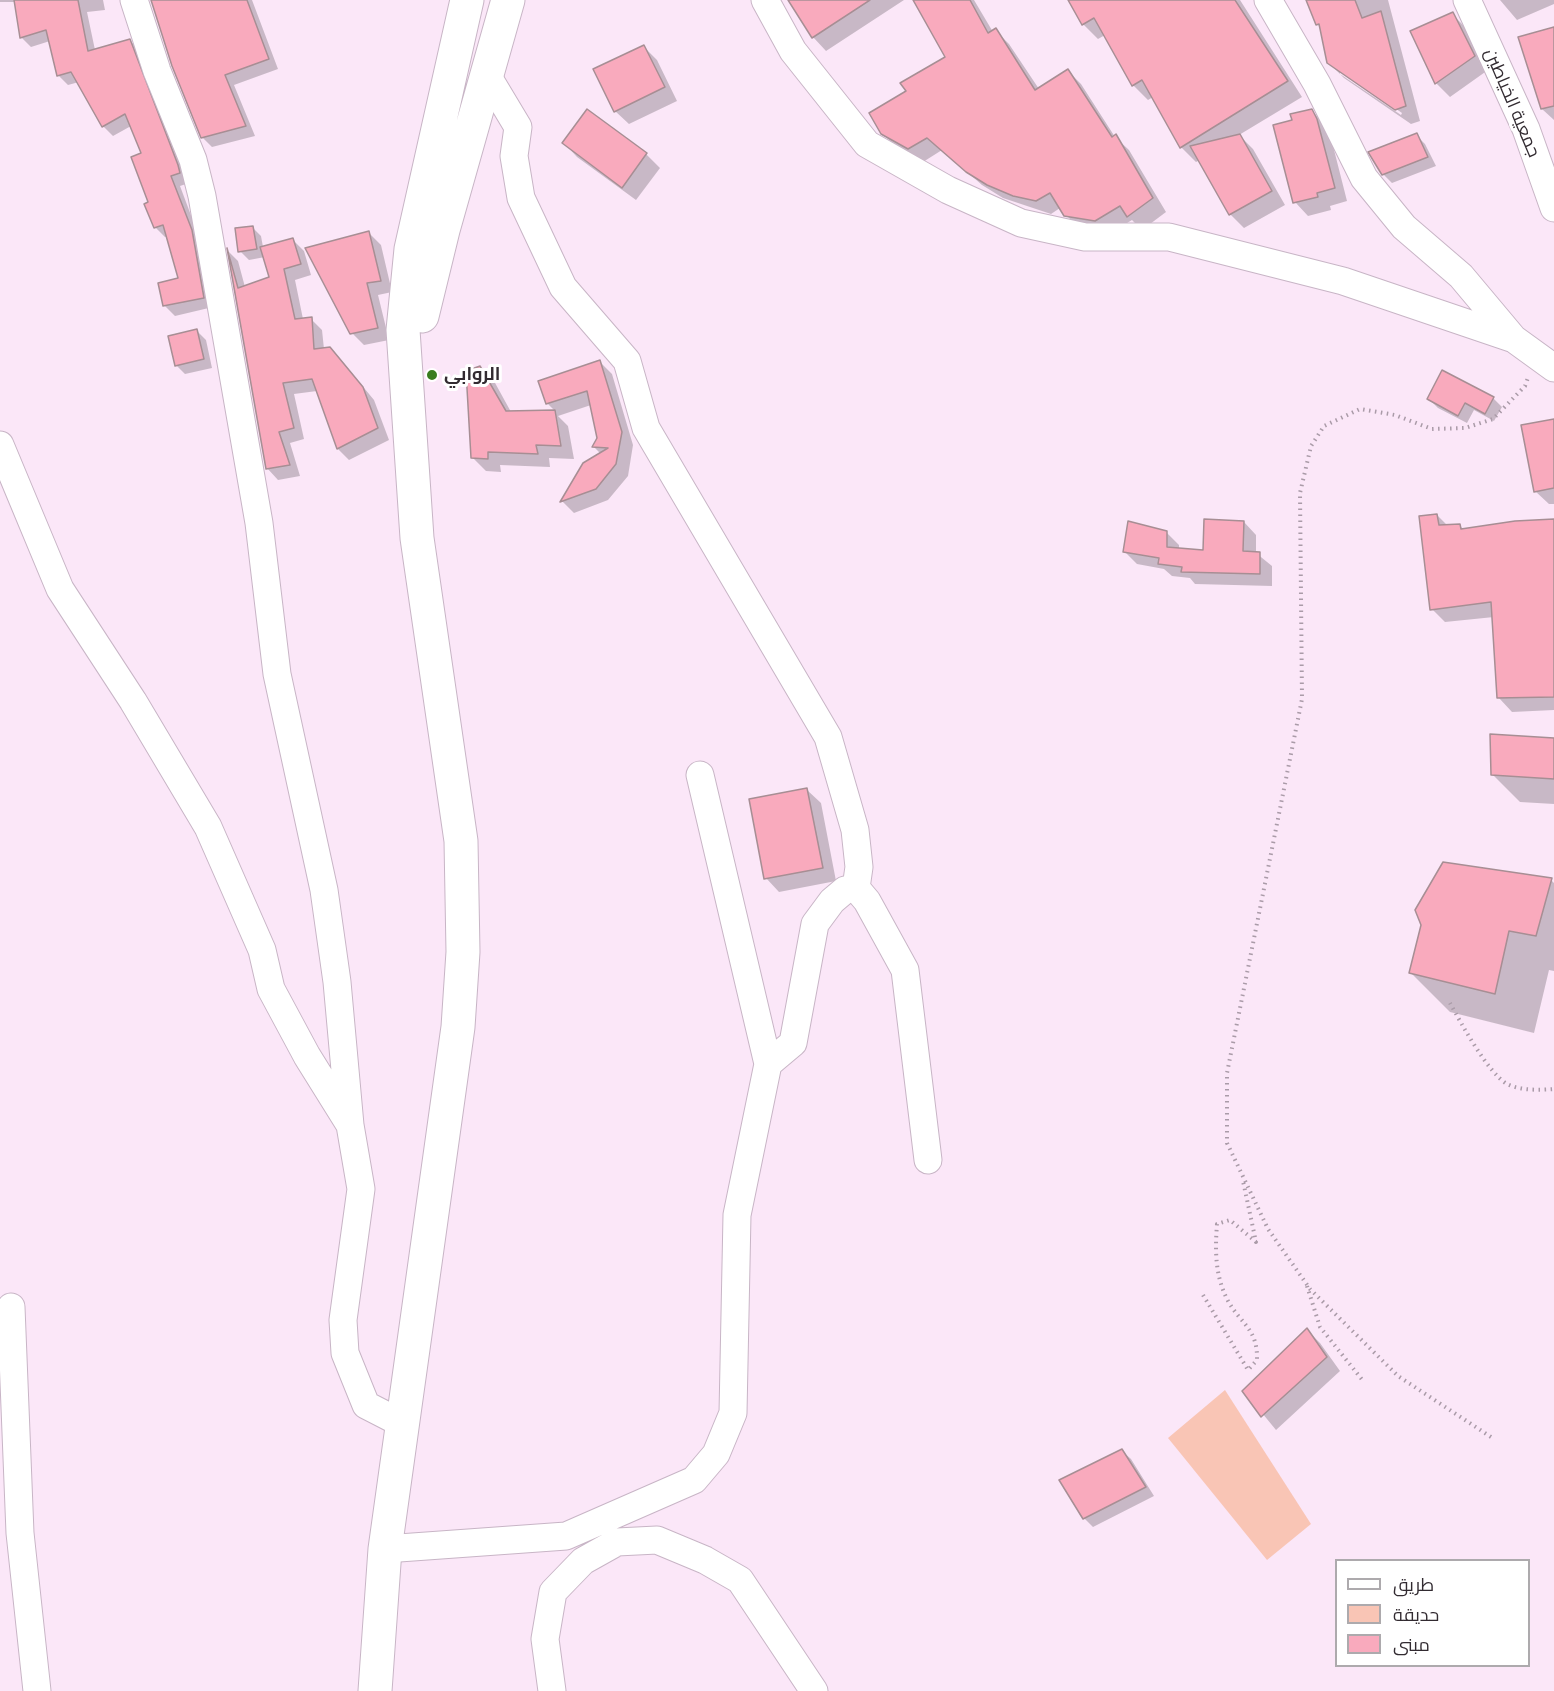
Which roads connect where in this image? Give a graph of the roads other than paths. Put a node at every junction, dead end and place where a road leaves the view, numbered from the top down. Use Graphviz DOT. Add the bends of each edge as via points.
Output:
graph roads {
  1 [pos="134,0"];
  2 [pos="467,0"];
  3 [pos="508,0"];
  4 [pos="765,0"];
  5 [pos="1268,0"];
  6 [pos="1467,0"];
  7 [pos="488,76"];
  8 [pos="1554,208"];
  9 [pos="1514,339"];
  10 [pos="1545,361"];
  11 [pos="409,401"];
  12 [pos="0,445"];
  13 [pos="700,775"];
  14 [pos="856,888"];
  15 [pos="768,1064"];
  16 [pos="350,1125"];
  17 [pos="928,1160"];
  18 [pos="11,1307"];
  19 [pos="403,1424"];
  20 [pos="384,1549"];
  21 [pos="37,1691"];
  22 [pos="375,1691"];
  23 [pos="552,1691"];
  24 [pos="814,1691"];
  1 -- 16 [label="street" via="193,160 202,196 259,523 277,674 324,890 338,982"];
  2 -- 11 [label="main road" via="411,249 403,330"];
  3 -- 7 [label="main road"];
  4 -- 9 [label="street" via="793,51 867,144 948,190 1021,223 1085,237 1169,237 1343,281"];
  5 -- 9 [label="street" via="1317,84 1364,178 1404,227 1461,276"];
  6 -- 8 [label="street, جمعية الخياطين" via="1526,129"];
  7 -- 11 [label="main road" via="432,272"];
  7 -- 14 [label="street" via="518,127 514,156 521,198 564,287 627,361 646,428 828,737 855,830 859,867"];
  9 -- 10 [label="street"];
  11 -- 19 [label="main road" via="417,538 456,804 464,915 458,1027"];
  12 -- 16 [label="street" via="60,589 208,827 262,950 271,989"];
  13 -- 15 [label="street"];
  14 -- 15 [label="street" via="845,890 832,901 815,924 793,1042"];
  14 -- 17 [label="street" via="905,969"];
  15 -- 20 [label="street" via="737,1215 733,1413 716,1454 694,1480 566,1536"];
  16 -- 19 [label="street" via="361,1189 343,1320 345,1353 366,1405"];
  18 -- 21 [label="street" via="20,1533"];
  19 -- 20 [label="main road"];
  20 -- 22 [label="main road"];
  23 -- 24 [label="street" via="545,1639 553,1592 584,1562 616,1542 657,1540 740,1580"];
}
